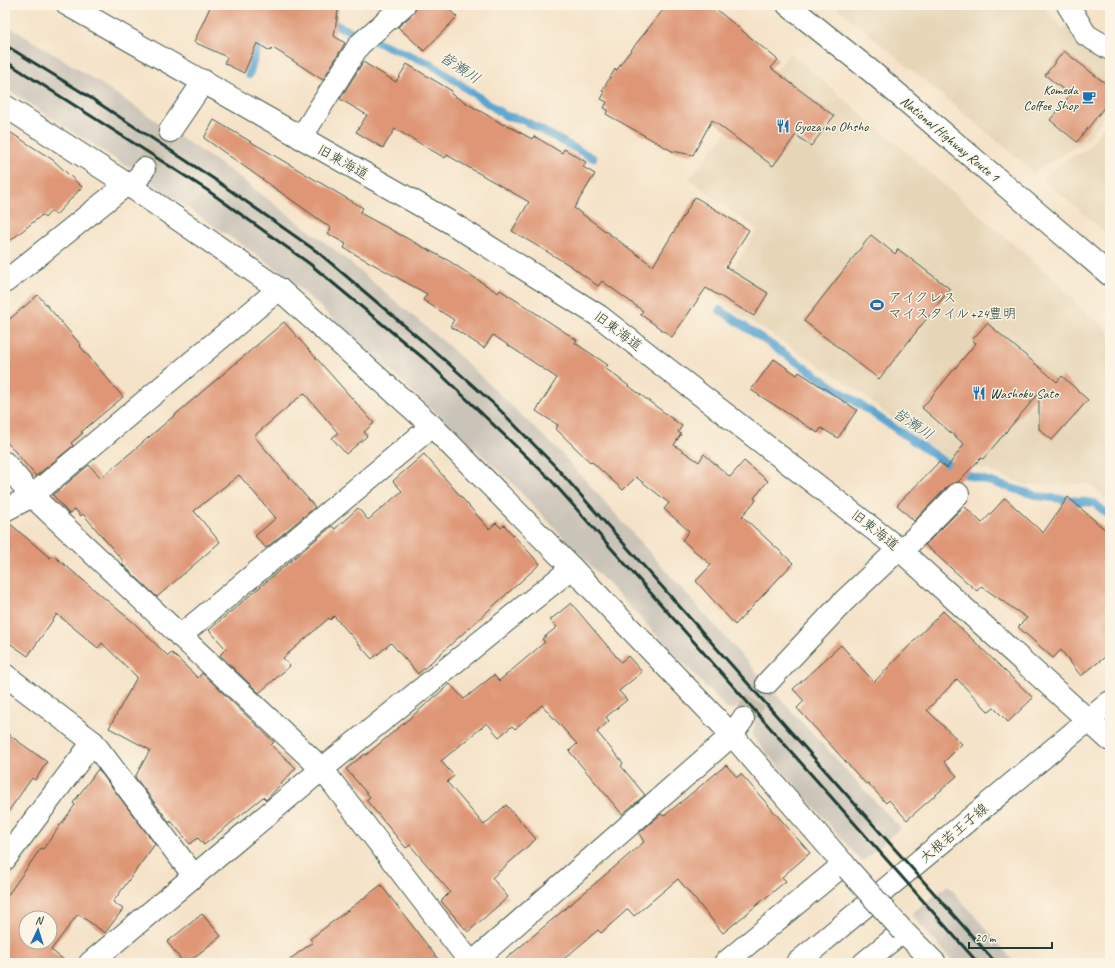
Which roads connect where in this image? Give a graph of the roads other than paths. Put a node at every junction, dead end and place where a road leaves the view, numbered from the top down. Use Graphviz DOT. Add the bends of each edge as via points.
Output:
graph roads {
  1 [pos="68,5"];
  2 [pos="404,5"];
  3 [pos="788,5"];
  4 [pos="1068,5"];
  5 [pos="1110,49"];
  6 [pos="204,81"];
  7 [pos="5,106"];
  8 [pos="170,131"];
  9 [pos="301,138"];
  10 [pos="144,168"];
  11 [pos="129,186"];
  12 [pos="1110,275"];
  13 [pos="5,282"];
  14 [pos="279,290"];
  15 [pos="432,426"];
  16 [pos="5,463"];
  17 [pos="958,494"];
  18 [pos="32,496"];
  19 [pos="5,510"];
  20 [pos="901,550"];
  21 [pos="572,568"];
  22 [pos="180,636"];
  23 [pos="5,676"];
  24 [pos="767,683"];
  25 [pos="1110,702"];
  26 [pos="1088,719"];
  27 [pos="737,727"];
  28 [pos="1110,740"];
  29 [pos="93,742"];
  30 [pos="322,769"];
  31 [pos="5,859"];
  32 [pos="846,867"];
  33 [pos="194,876"];
  34 [pos="903,931"];
  35 [pos="90,963"];
  36 [pos="471,963"];
  37 [pos="725,963"];
  38 [pos="797,963"];
  39 [pos="864,963"];
  40 [pos="935,963"];
  1 -- 6 [label="main road, 旧東海道"];
  2 -- 9 [label="main road" via="365,39"];
  3 -- 12 [label="main road, National Highway Route 1" via="872,72"];
  4 -- 5 [label="main road" via="1086,35"];
  6 -- 8 [label="main road"];
  6 -- 9 [label="main road, 旧東海道"];
  7 -- 11 [label="main road"];
  9 -- 20 [label="main road, 旧東海道" via="448,221 599,316"];
  10 -- 11 [label="main road"];
  11 -- 13 [label="main road"];
  11 -- 14 [label="main road"];
  14 -- 15 [label="main road"];
  14 -- 18 [label="main road"];
  15 -- 21 [label="main road"];
  15 -- 22 [label="main road"];
  16 -- 18 [label="main road"];
  17 -- 20 [label="main road"];
  18 -- 19 [label="main road"];
  18 -- 22 [label="main road"];
  20 -- 24 [label="main road" via="844,601"];
  20 -- 26 [label="main road, 旧東海道"];
  21 -- 27 [label="main road"];
  21 -- 30 [label="main road"];
  22 -- 30 [label="main road"];
  23 -- 29 [label="main road"];
  25 -- 26 [label="main road, 大根若王子線"];
  26 -- 28 [label="main road, 旧東海道"];
  26 -- 38 [label="main road, 大根若王子線" via="1050,754"];
  27 -- 32 [label="main road"];
  27 -- 36 [label="main road"];
  29 -- 31 [label="main road"];
  29 -- 33 [label="main road"];
  30 -- 33 [label="main road"];
  30 -- 36 [label="main road"];
  32 -- 34 [label="main road, bridge"];
  32 -- 37 [label="main road"];
  33 -- 35 [label="main road"];
  34 -- 39 [label="main road"];
  34 -- 40 [label="main road"];
}
